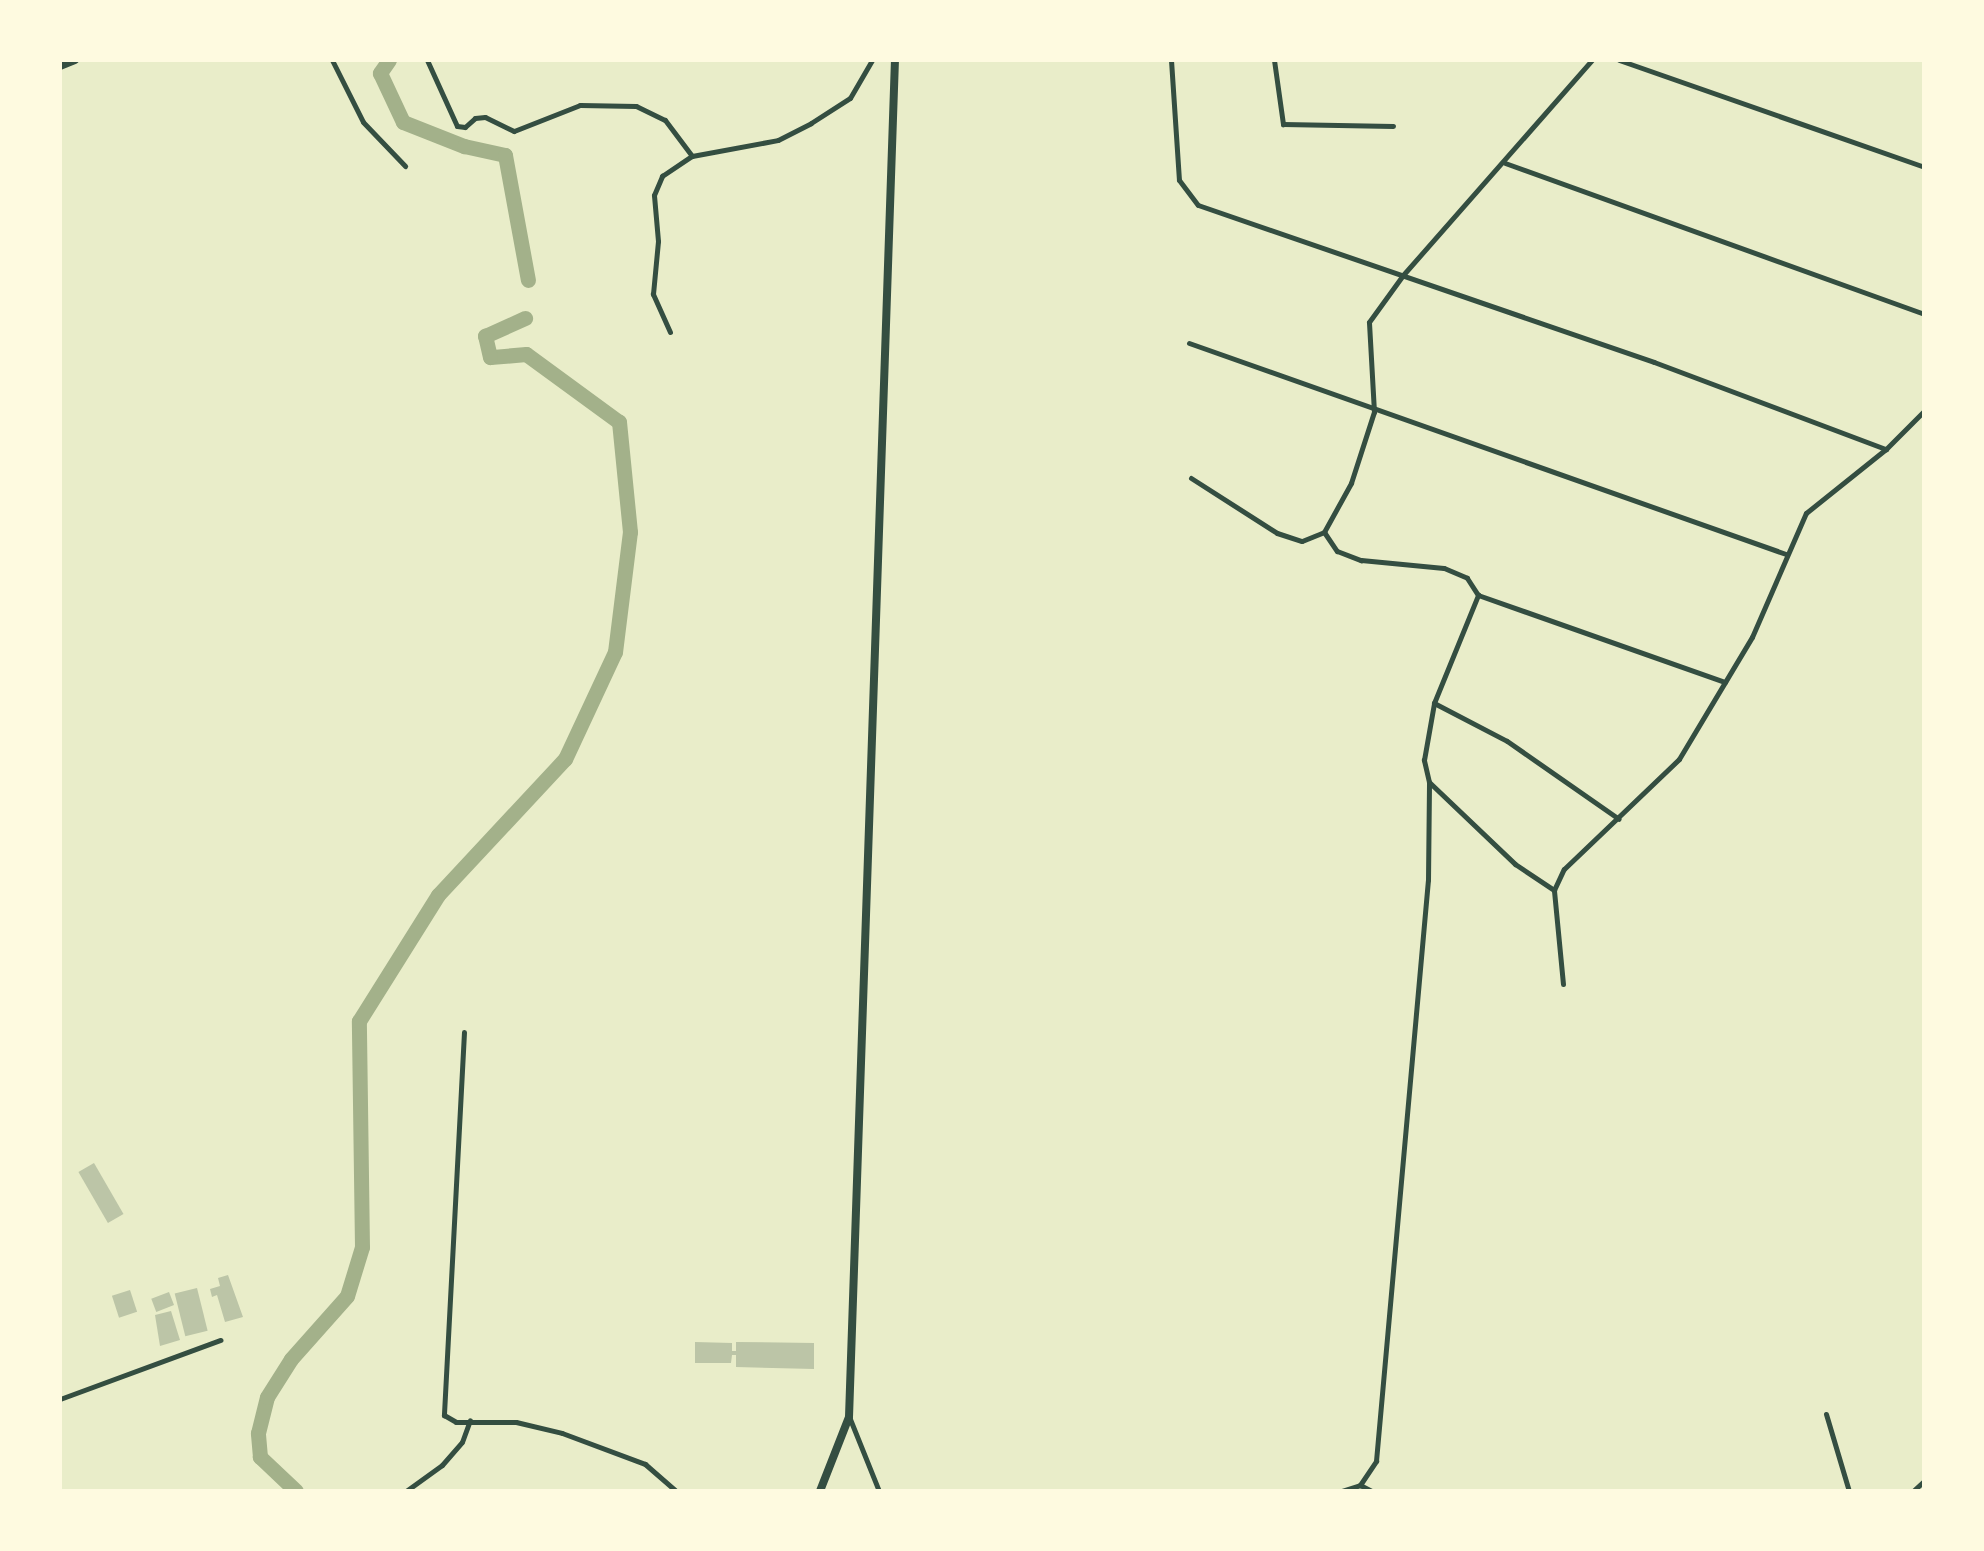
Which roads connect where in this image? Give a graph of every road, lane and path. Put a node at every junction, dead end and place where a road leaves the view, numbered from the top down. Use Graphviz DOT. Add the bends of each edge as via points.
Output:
graph roads {
  1 [pos="75,60"];
  2 [pos="332,60"];
  3 [pos="427,60"];
  4 [pos="872,60"];
  5 [pos="896,60"];
  6 [pos="1171,60"];
  7 [pos="1274,60"];
  8 [pos="1592,60"];
  9 [pos="1618,60"];
  10 [pos="60,66"];
  11 [pos="1393,126"];
  12 [pos="692,156"];
  13 [pos="1505,164"];
  14 [pos="405,166"];
  15 [pos="1924,167"];
  16 [pos="1402,275"];
  17 [pos="1924,314"];
  18 [pos="670,332"];
  19 [pos="1188,344"];
  20 [pos="1924,411"];
  21 [pos="1374,412"];
  22 [pos="1886,449"];
  23 [pos="1191,478"];
  24 [pos="1324,532"];
  25 [pos="1786,554"];
  26 [pos="1478,595"];
  27 [pos="1725,682"];
  28 [pos="1434,703"];
  29 [pos="1429,782"];
  30 [pos="1619,819"];
  31 [pos="1554,890"];
  32 [pos="1563,984"];
  33 [pos="464,1032"];
  34 [pos="220,1340"];
  35 [pos="60,1399"];
  36 [pos="1826,1414"];
  37 [pos="849,1417"];
  38 [pos="470,1420"];
  39 [pos="1924,1481"];
  40 [pos="1360,1485"];
  41 [pos="406,1491"];
  42 [pos="676,1491"];
  43 [pos="820,1491"];
  44 [pos="879,1491"];
  45 [pos="1342,1491"];
  46 [pos="1372,1491"];
  47 [pos="1849,1491"];
  48 [pos="1913,1491"];
  1 -- 10 [label="main road"];
  2 -- 14 [label="street" via="363,122"];
  3 -- 12 [label="street" via="456,126 485,117 527,129 580,105 636,106 665,120"];
  4 -- 12 [label="street" via="850,98 811,123 778,140"];
  5 -- 37 [label="main road"];
  6 -- 16 [label="street" via="1179,180 1198,206"];
  7 -- 11 [label="street" via="1283,124"];
  8 -- 13 [label="street"];
  9 -- 15 [label="street"];
  12 -- 18 [label="street" via="662,176 654,195 653,294"];
  13 -- 16 [label="street"];
  13 -- 17 [label="street"];
  16 -- 21 [label="street" via="1369,322"];
  16 -- 22 [label="street"];
  19 -- 21 [label="street"];
  20 -- 22 [label="street"];
  21 -- 24 [label="street" via="1351,483"];
  21 -- 25 [label="street"];
  22 -- 25 [label="street" via="1806,513"];
  23 -- 24 [label="street" via="1277,533 1302,540"];
  24 -- 26 [label="street" via="1337,551 1361,560 1444,568 1467,578"];
  25 -- 27 [label="street"];
  26 -- 27 [label="street"];
  26 -- 28 [label="street"];
  27 -- 30 [label="street" via="1679,759"];
  28 -- 29 [label="street" via="1424,760"];
  28 -- 30 [label="street" via="1507,741"];
  29 -- 31 [label="street" via="1515,864"];
  29 -- 40 [label="street" via="1428,880 1376,1461"];
  30 -- 31 [label="street" via="1564,868"];
  31 -- 32 [label="street"];
  33 -- 38 [label="street" via="444,1415"];
  34 -- 35 [label="street"];
  36 -- 47 [label="street"];
  37 -- 43 [label="main road"];
  37 -- 44 [label="street"];
  38 -- 41 [label="street" via="442,1465"];
  38 -- 42 [label="street" via="562,1433 645,1464"];
  39 -- 48 [label="street"];
  40 -- 45 [label="street"];
  40 -- 46 [label="street"];
}
